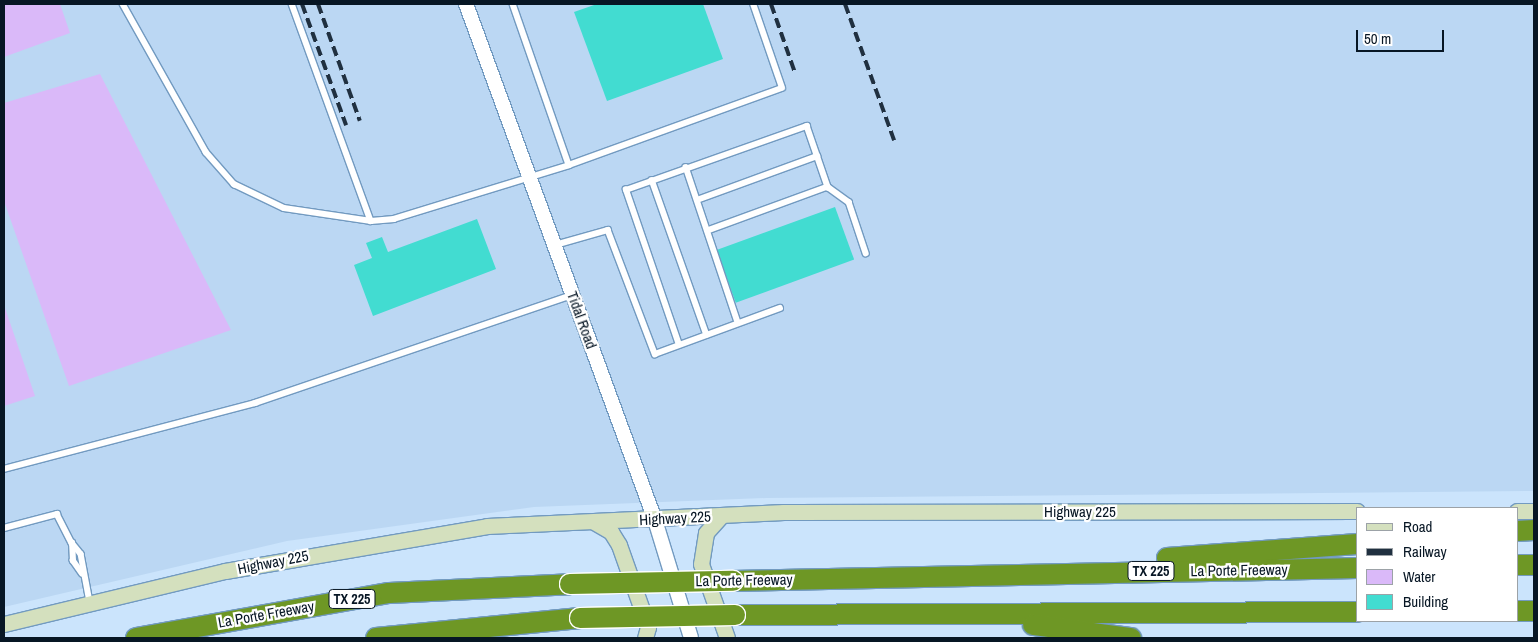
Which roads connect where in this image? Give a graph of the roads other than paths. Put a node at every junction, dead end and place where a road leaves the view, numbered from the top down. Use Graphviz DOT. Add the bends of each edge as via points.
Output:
graph roads {
  1 [pos="123,4"];
  2 [pos="292,4"];
  3 [pos="466,4"];
  4 [pos="513,4"];
  5 [pos="753,4"];
  6 [pos="818,156"];
  7 [pos="569,165"];
  8 [pos="686,167"];
  9 [pos="529,174"];
  10 [pos="652,180"];
  11 [pos="828,187"];
  12 [pos="697,200"];
  13 [pos="371,221"];
  14 [pos="708,230"];
  15 [pos="554,245"];
  16 [pos="866,253"];
  17 [pos="573,295"];
  18 [pos="780,308"];
  19 [pos="738,322"];
  20 [pos="707,335"];
  21 [pos="679,345"];
  22 [pos="4,469"];
  23 [pos="1356,511"];
  24 [pos="1518,511"];
  25 [pos="1534,511"];
  26 [pos="722,516"];
  27 [pos="655,520"];
  28 [pos="594,522"];
  29 [pos="4,528"];
  30 [pos="1534,530"];
  31 [pos="1518,531"];
  32 [pos="72,542"];
  33 [pos="1356,544"];
  34 [pos="1518,565"];
  35 [pos="1534,565"];
  36 [pos="1356,568"];
  37 [pos="82,574"];
  38 [pos="946,574"];
  39 [pos="90,602"];
  40 [pos="1518,611"];
  41 [pos="1534,611"];
  42 [pos="1356,612"];
  43 [pos="959,616"];
  44 [pos="4,624"];
  45 [pos="136,638"];
  46 [pos="376,638"];
  47 [pos="645,638"];
  48 [pos="691,638"];
  49 [pos="726,638"];
  50 [pos="1131,638"];
  1 -- 13 [label="lane" via="206,152 234,184 284,208"];
  2 -- 13 [label="lane"];
  3 -- 9 [label="street, Tidal Road"];
  4 -- 7 [label="lane"];
  5 -- 7 [label="lane" via="782,88"];
  6 -- 8 [label="lane" via="804,125"];
  6 -- 11 [label="lane"];
  6 -- 12 [label="lane"];
  7 -- 9 [label="lane"];
  8 -- 10 [label="lane"];
  8 -- 12 [label="lane"];
  9 -- 13 [label="lane" via="425,210"];
  9 -- 15 [label="street, Tidal Road"];
  10 -- 20 [label="lane"];
  10 -- 21 [label="lane" via="624,193"];
  11 -- 14 [label="lane"];
  11 -- 16 [label="lane" via="849,202"];
  12 -- 14 [label="lane"];
  14 -- 19 [label="lane" via="725,294"];
  15 -- 17 [label="street, Tidal Road"];
  15 -- 21 [label="lane" via="608,230 652,352"];
  17 -- 22 [label="lane" via="255,403"];
  17 -- 27 [label="street, Tidal Road"];
  18 -- 19 [label="lane"];
  19 -- 20 [label="lane"];
  20 -- 21 [label="lane"];
  23 -- 26 [label="main road, Highway 225"];
  24 -- 25 [label="main road"];
  26 -- 27 [label="main road, Highway 225"];
  26 -- 49 [label="main road" via="706,533 701,564"];
  27 -- 28 [label="main road, Highway 225"];
  27 -- 48 [label="street, Tidal Road"];
  28 -- 39 [label="main road, Highway 225" via="487,526 384,541"];
  28 -- 47 [label="main road" via="611,532 619,545 648,627"];
  29 -- 32 [label="lane" via="57,514 63,518"];
  30 -- 31 [label="highway"];
  32 -- 37 [label="lane" via="73,561"];
  32 -- 37 [label="lane" via="81,554"];
  33 -- 38 [label="highway"];
  34 -- 35 [label="highway"];
  36 -- 38 [label="highway, La Porte Freeway / TX 225"];
  37 -- 39 [label="lane"];
  38 -- 45 [label="highway, La Porte Freeway / TX 225, bridge" via="570,584 389,593"];
  39 -- 44 [label="main road, Highway 225"];
  40 -- 41 [label="highway"];
  42 -- 43 [label="highway"];
  43 -- 46 [label="highway, bridge" via="580,618"];
  43 -- 50 [label="highway"];
}
